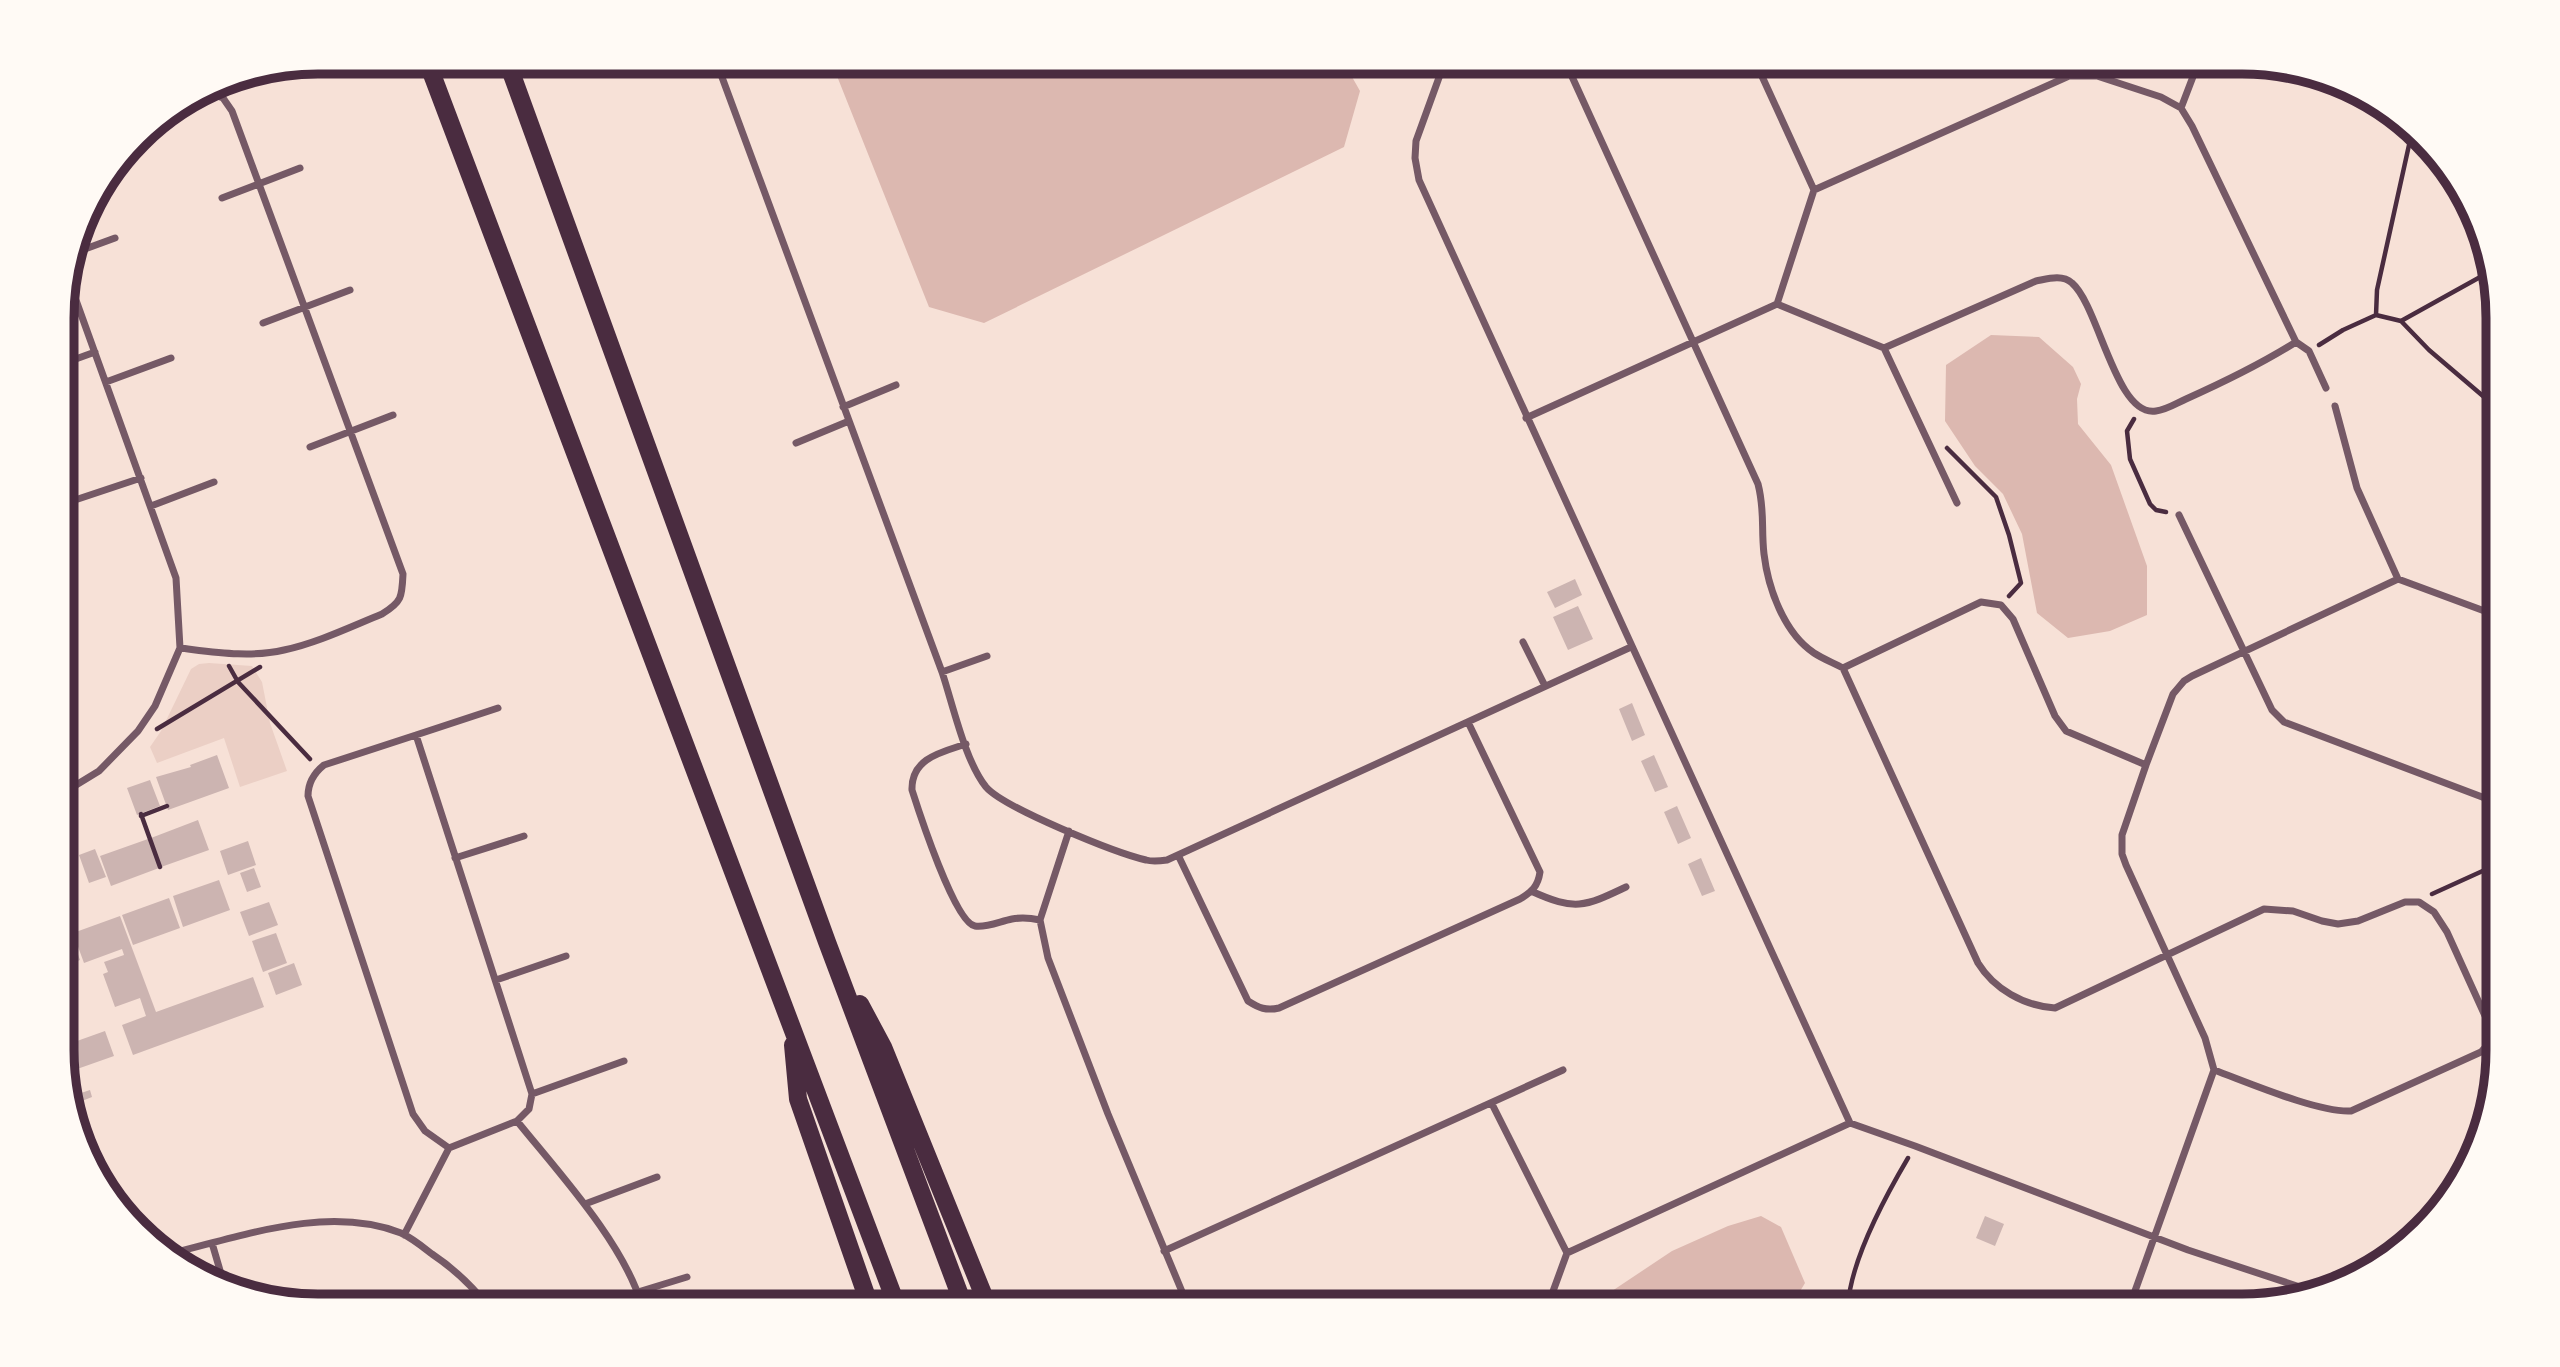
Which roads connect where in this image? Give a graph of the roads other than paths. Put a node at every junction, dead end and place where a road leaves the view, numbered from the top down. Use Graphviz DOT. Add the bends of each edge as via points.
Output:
graph roads {
  1 [pos="432,74"];
  2 [pos="512,74"];
  3 [pos="721,74"];
  4 [pos="1440,74"];
  5 [pos="1571,74"];
  6 [pos="1761,74"];
  7 [pos="2194,74"];
  8 [pos="218,95"];
  9 [pos="2181,108"];
  10 [pos="300,168"];
  11 [pos="259,185"];
  12 [pos="1814,190"];
  13 [pos="222,198"];
  14 [pos="115,238"];
  15 [pos="83,250"];
  16 [pos="350,290"];
  17 [pos="75,296"];
  18 [pos="1777,304"];
  19 [pos="305,308"];
  20 [pos="263,323"];
  21 [pos="1692,342"];
  22 [pos="2296,342"];
  23 [pos="1884,348"];
  24 [pos="95,352"];
  25 [pos="171,358"];
  26 [pos="74,360"];
  27 [pos="106,382"];
  28 [pos="896,385"];
  29 [pos="2326,388"];
  30 [pos="2334,406"];
  31 [pos="843,407"];
  32 [pos="393,415"];
  33 [pos="1526,418"];
  34 [pos="849,421"];
  35 [pos="351,431"];
  36 [pos="796,443"];
  37 [pos="310,447"];
  38 [pos="141,478"];
  39 [pos="214,482"];
  40 [pos="78,499"];
  41 [pos="1957,503"];
  42 [pos="151,506"];
  43 [pos="2179,515"];
  44 [pos="2398,579"];
  45 [pos="2486,612"];
  46 [pos="1523,642"];
  47 [pos="1631,647"];
  48 [pos="180,648"];
  49 [pos="2244,652"];
  50 [pos="987,656"];
  51 [pos="1843,668"];
  52 [pos="942,672"];
  53 [pos="1545,686"];
  54 [pos="498,708"];
  55 [pos="1468,722"];
  56 [pos="416,735"];
  57 [pos="965,744"];
  58 [pos="2146,765"];
  59 [pos="74,786"];
  60 [pos="2486,798"];
  61 [pos="1069,831"];
  62 [pos="524,836"];
  63 [pos="1179,857"];
  64 [pos="455,858"];
  65 [pos="1626,887"];
  66 [pos="1531,891"];
  67 [pos="1040,920"];
  68 [pos="827,942"];
  69 [pos="566,956"];
  70 [pos="2166,956"];
  71 [pos="496,980"];
  72 [pos="2486,1018"];
  73 [pos="791,1023"];
  74 [pos="2486,1046"];
  75 [pos="624,1061"];
  76 [pos="1563,1070"];
  77 [pos="2214,1070"];
  78 [pos="531,1094"];
  79 [pos="1492,1104"];
  80 [pos="517,1121"];
  81 [pos="1850,1123"];
  82 [pos="449,1148"];
  83 [pos="657,1177"];
  84 [pos="585,1204"];
  85 [pos="404,1235"];
  86 [pos="2155,1237"];
  87 [pos="212,1243"];
  88 [pos="180,1250"];
  89 [pos="1164,1251"];
  90 [pos="1567,1253"];
  91 [pos="221,1273"];
  92 [pos="687,1277"];
  93 [pos="2299,1287"];
  94 [pos="638,1292"];
  95 [pos="1553,1293"];
  96 [pos="2134,1293"];
  97 [pos="477,1294"];
  98 [pos="866,1294"];
  99 [pos="892,1294"];
  100 [pos="959,1294"];
  101 [pos="983,1294"];
  102 [pos="1183,1294"];
  1 -- 73 [label="highway"];
  2 -- 68 [label="highway"];
  3 -- 31 [label="street"];
  4 -- 33 [label="street" via="1416,141 1419,180"];
  5 -- 21 [label="street"];
  6 -- 12 [label="street"];
  7 -- 9 [label="street"];
  8 -- 11 [label="street" via="228,104"];
  9 -- 12 [label="street" via="2097,76 2069,76"];
  9 -- 22 [label="street"];
  10 -- 11 [label="street"];
  11 -- 13 [label="street"];
  11 -- 19 [label="street"];
  12 -- 18 [label="street"];
  14 -- 15 [label="street"];
  16 -- 19 [label="street"];
  17 -- 24 [label="street"];
  18 -- 21 [label="street"];
  18 -- 23 [label="street"];
  19 -- 20 [label="street"];
  19 -- 35 [label="street"];
  21 -- 33 [label="street"];
  21 -- 51 [label="street" via="1758,484 1764,511 1763,553 1783,615 1801,642"];
  22 -- 23 [label="street" via="2226,382 2156,412 2140,409 2127,397 2084,300 2071,282 2058,277 2036,281"];
  22 -- 29 [label="street" via="2309,351"];
  23 -- 41 [label="street"];
  24 -- 26 [label="street"];
  24 -- 27 [label="street"];
  25 -- 27 [label="street"];
  27 -- 38 [label="street"];
  28 -- 31 [label="street"];
  30 -- 44 [label="street" via="2357,488"];
  31 -- 34 [label="street"];
  32 -- 35 [label="street"];
  33 -- 47 [label="street"];
  34 -- 36 [label="street"];
  34 -- 52 [label="street"];
  35 -- 37 [label="street"];
  35 -- 48 [label="street" via="403,575 402,597 382,614 285,650 221,653"];
  38 -- 40 [label="street"];
  38 -- 42 [label="street"];
  39 -- 42 [label="street"];
  42 -- 48 [label="street" via="176,578"];
  43 -- 49 [label="street"];
  44 -- 45 [label="street"];
  44 -- 49 [label="street"];
  46 -- 53 [label="street"];
  47 -- 53 [label="street"];
  47 -- 81 [label="street"];
  48 -- 59 [label="street" via="155,706 138,731 99,771"];
  49 -- 58 [label="street" via="2178,687"];
  49 -- 60 [label="street" via="2272,710 2284,722"];
  50 -- 52 [label="street"];
  51 -- 58 [label="street" via="1981,602 2000,605 2012,619 2066,731"];
  51 -- 70 [label="street" via="1978,963 1994,984 2022,1000 2055,1008"];
  52 -- 57 [label="street"];
  53 -- 55 [label="street"];
  54 -- 56 [label="street"];
  55 -- 63 [label="street"];
  55 -- 66 [label="street" via="1539,872"];
  56 -- 64 [label="street"];
  56 -- 82 [label="street" via="331,762 311,780 309,796 412,1114 425,1131"];
  57 -- 61 [label="street" via="979,776 993,793"];
  57 -- 67 [label="street" via="928,758 911,783 944,879 964,920 971,925 1014,918"];
  58 -- 70 [label="street" via="2121,843"];
  61 -- 63 [label="street" via="1146,860"];
  61 -- 67 [label="street"];
  62 -- 64 [label="street"];
  63 -- 66 [label="street" via="1248,1001 1269,1010"];
  64 -- 71 [label="street"];
  65 -- 66 [label="street" via="1580,905 1558,903"];
  67 -- 89 [label="street" via="1048,958"];
  68 -- 100 [label="highway"];
  68 -- 101 [label="highway" via="883,1046"];
  69 -- 71 [label="street"];
  70 -- 72 [label="street" via="2264,909 2293,911 2338,924 2418,902 2434,912 2447,932"];
  70 -- 77 [label="street" via="2205,1038"];
  71 -- 78 [label="street"];
  73 -- 98 [label="highway" via="798,1099"];
  73 -- 99 [label="highway"];
  74 -- 77 [label="street" via="2351,1111 2315,1105"];
  75 -- 78 [label="street"];
  76 -- 79 [label="street"];
  77 -- 86 [label="street"];
  78 -- 80 [label="street" via="529,1109"];
  79 -- 89 [label="street"];
  79 -- 90 [label="street"];
  80 -- 82 [label="street"];
  80 -- 84 [label="street"];
  81 -- 86 [label="street"];
  81 -- 90 [label="street"];
  82 -- 85 [label="street"];
  83 -- 84 [label="street"];
  84 -- 94 [label="street"];
  85 -- 87 [label="street" via="336,1221 296,1224"];
  85 -- 97 [label="street"];
  86 -- 93 [label="street"];
  86 -- 96 [label="street"];
  87 -- 88 [label="street"];
  87 -- 91 [label="street"];
  89 -- 102 [label="street"];
  90 -- 95 [label="street"];
  92 -- 94 [label="street"];
}
